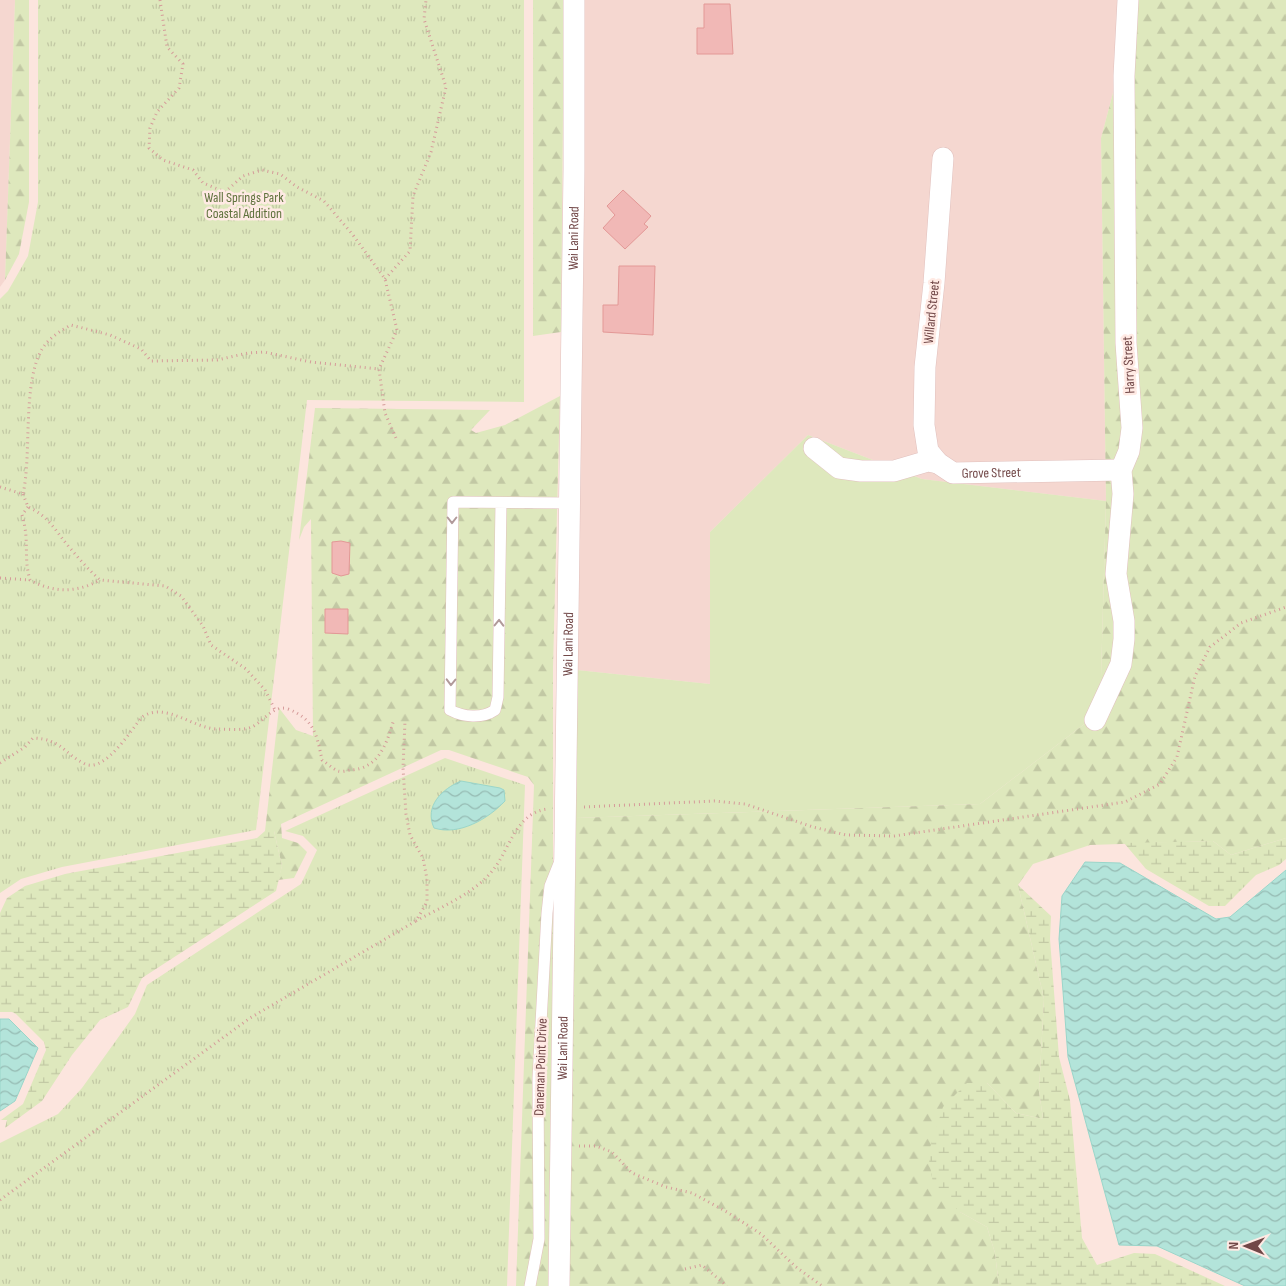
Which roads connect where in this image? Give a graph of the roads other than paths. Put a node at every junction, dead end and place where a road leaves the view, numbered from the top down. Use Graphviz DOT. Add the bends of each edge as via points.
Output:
graph roads {
  1 [pos="574,0"];
  2 [pos="1128,0"];
  3 [pos="943,158"];
  4 [pos="814,448"];
  5 [pos="938,463"];
  6 [pos="1121,470"];
  7 [pos="501,503"];
  8 [pos="568,503"];
  9 [pos="1095,720"];
  10 [pos="566,850"];
  11 [pos="530,1286"];
  12 [pos="559,1286"];
  1 -- 8 [label="street, Wai Lani Road"];
  2 -- 6 [label="street, Harry Street" via="1124,76 1126,344 1132,428 1129,451"];
  3 -- 5 [label="street, Willard Street" via="925,367 924,425 928,451"];
  4 -- 5 [label="street, Grove Street" via="839,468 861,471 894,471 928,461"];
  5 -- 6 [label="street, Grove Street" via="954,473"];
  6 -- 9 [label="street, Harry Street" via="1123,494 1116,574 1124,639 1121,664"];
  7 -- 7 [label="lane, one-way" via="452,502 450,710 460,715 487,716 495,710 498,697"];
  7 -- 8 [label="lane"];
  8 -- 10 [label="street, Wai Lani Road"];
  10 -- 11 [label="lane, Daneman Point Drive" via="554,873 547,913 538,1078 539,1239"];
  10 -- 12 [label="street, Wai Lani Road"];
}
